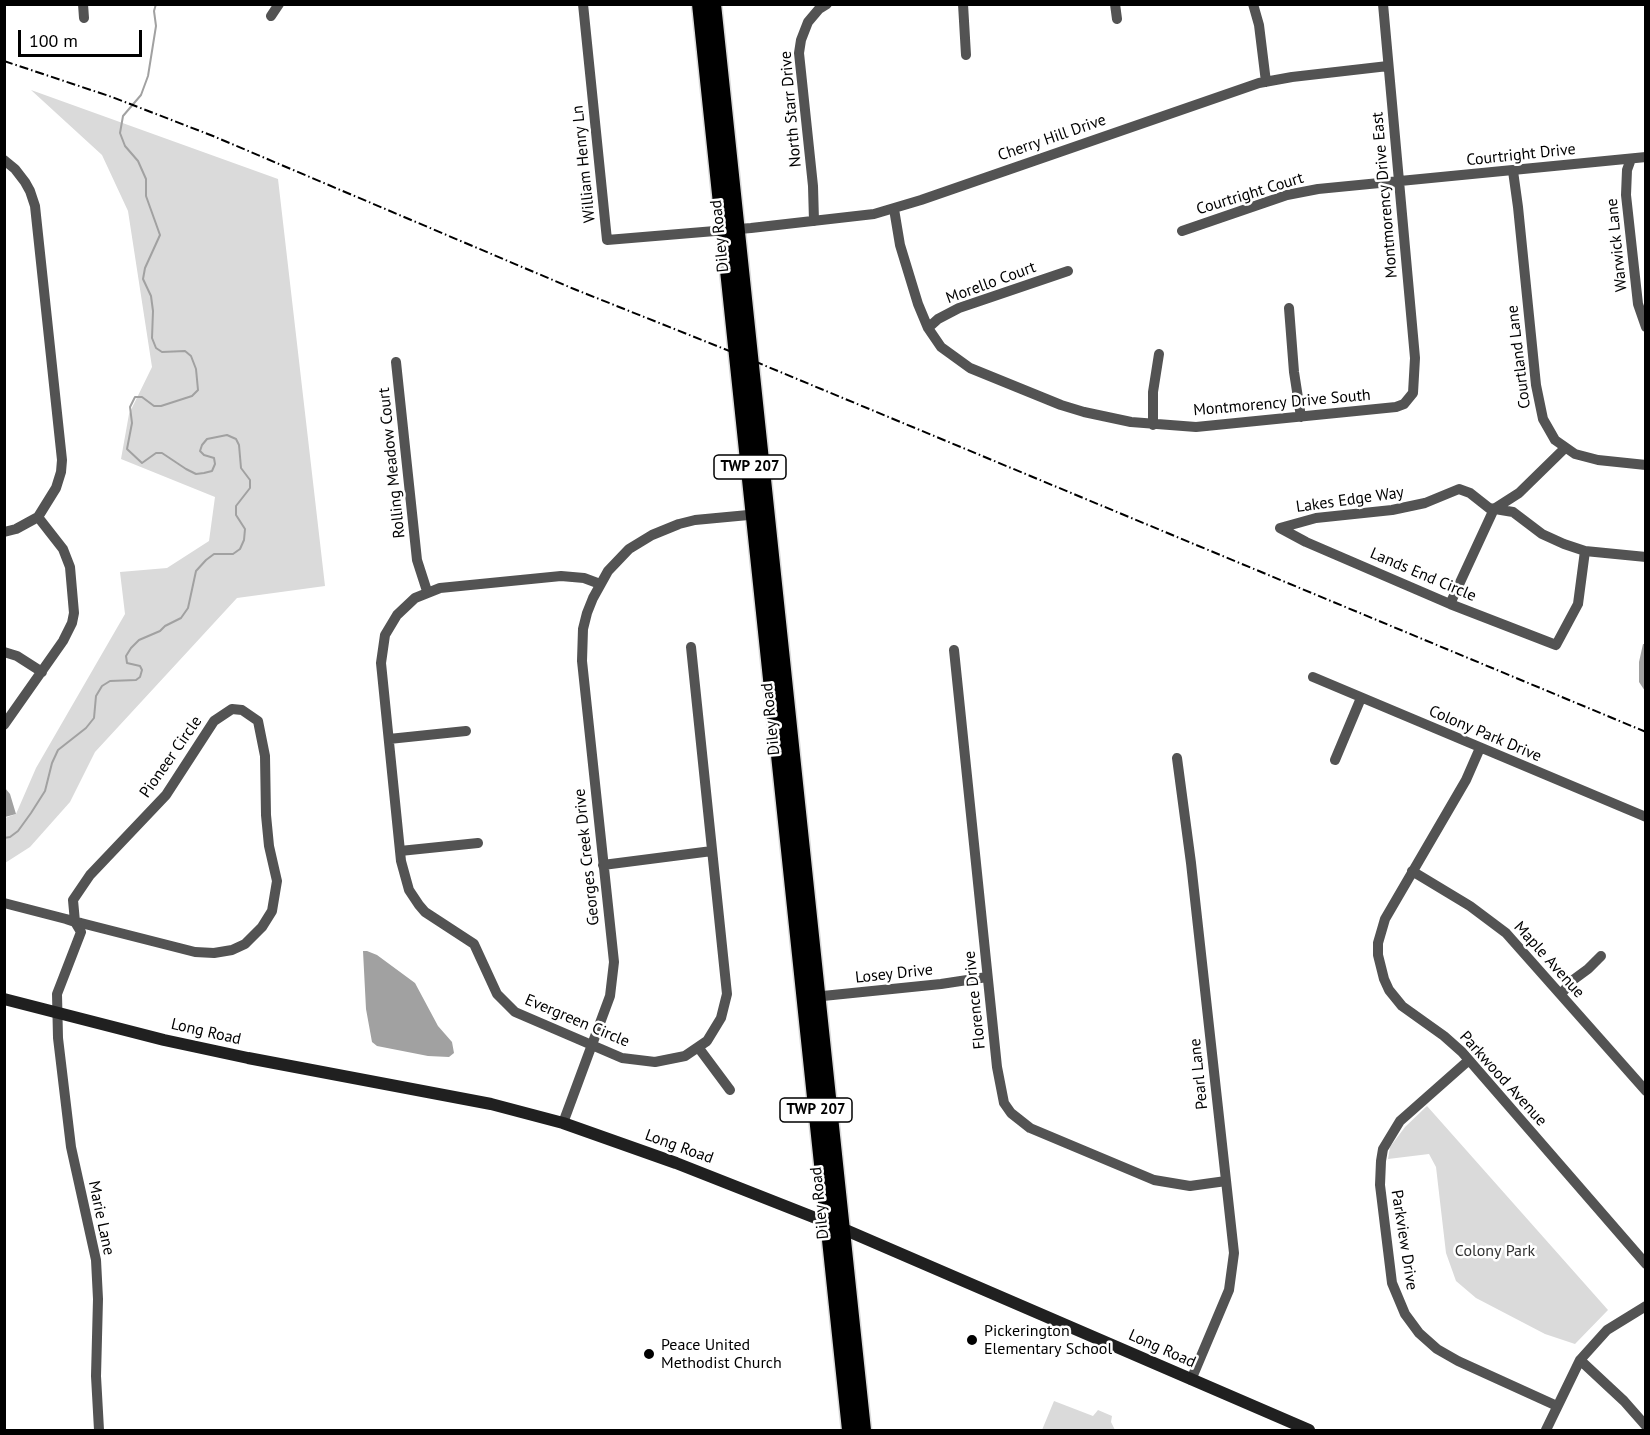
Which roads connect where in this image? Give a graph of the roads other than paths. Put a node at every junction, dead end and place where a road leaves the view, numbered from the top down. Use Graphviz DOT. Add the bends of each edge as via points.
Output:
graph roads {
  1 [pos="83,4"];
  2 [pos="279,4"];
  3 [pos="582,4"];
  4 [pos="700,4"];
  5 [pos="713,4"];
  6 [pos="827,4"];
  7 [pos="963,4"];
  8 [pos="1114,4"];
  9 [pos="1253,4"];
  10 [pos="1383,4"];
  11 [pos="271,16"];
  12 [pos="84,18"];
  13 [pos="1117,19"];
  14 [pos="966,55"];
  15 [pos="1388,66"];
  16 [pos="1266,82"];
  17 [pos="1646,157"];
  18 [pos="1631,159"];
  19 [pos="4,160"];
  20 [pos="1513,171"];
  21 [pos="1399,181"];
  22 [pos="894,209"];
  23 [pos="814,221"];
  24 [pos="731,229"];
  25 [pos="1182,231"];
  26 [pos="1068,271"];
  27 [pos="1289,308"];
  28 [pos="1646,327"];
  29 [pos="928,328"];
  30 [pos="1158,354"];
  31 [pos="396,362"];
  32 [pos="1414,383"];
  33 [pos="1301,417"];
  34 [pos="1153,425"];
  35 [pos="1564,448"];
  36 [pos="1646,465"];
  37 [pos="1494,509"];
  38 [pos="761,513"];
  39 [pos="38,517"];
  40 [pos="1280,528"];
  41 [pos="4,532"];
  42 [pos="1585,551"];
  43 [pos="1646,557"];
  44 [pos="600,584"];
  45 [pos="428,591"];
  46 [pos="1450,604"];
  47 [pos="691,647"];
  48 [pos="954,650"];
  49 [pos="4,652"];
  50 [pos="42,672"];
  51 [pos="1313,678"];
  52 [pos="1361,698"];
  53 [pos="4,724"];
  54 [pos="466,730"];
  55 [pos="388,739"];
  56 [pos="1480,748"];
  57 [pos="1177,758"];
  58 [pos="1335,760"];
  59 [pos="1646,817"];
  60 [pos="478,843"];
  61 [pos="400,851"];
  62 [pos="712,851"];
  63 [pos="603,865"];
  64 [pos="1412,871"];
  65 [pos="4,903"];
  66 [pos="75,922"];
  67 [pos="1601,956"];
  68 [pos="987,977"];
  69 [pos="1561,994"];
  70 [pos="811,997"];
  71 [pos="4,999"];
  72 [pos="58,1013"];
  73 [pos="593,1044"];
  74 [pos="698,1047"];
  75 [pos="1469,1060"];
  76 [pos="730,1090"];
  77 [pos="1646,1091"];
  78 [pos="563,1122"];
  79 [pos="1226,1181"];
  80 [pos="834,1225"];
  81 [pos="1646,1264"];
  82 [pos="1646,1306"];
  83 [pos="1580,1360"];
  84 [pos="1191,1380"];
  85 [pos="1557,1406"];
  86 [pos="1646,1426"];
  87 [pos="99,1431"];
  88 [pos="850,1431"];
  89 [pos="863,1431"];
  90 [pos="1309,1431"];
  91 [pos="1546,1431"];
  1 -- 12 [label="street"];
  2 -- 11 [label="street"];
  3 -- 24 [label="street, William Henry Ln" via="607,240"];
  4 -- 24 [label="highway, Diley Road / TWP 207"];
  5 -- 24 [label="highway, Diley Road / TWP 207"];
  6 -- 23 [label="street, North Starr Drive" via="808,22 799,53"];
  7 -- 14 [label="street"];
  8 -- 13 [label="street"];
  9 -- 16 [label="street"];
  10 -- 15 [label="street, Montmorency Drive East"];
  15 -- 16 [label="street, Cherry Hill Drive"];
  15 -- 21 [label="street, Montmorency Drive East"];
  16 -- 22 [label="street, Cherry Hill Drive"];
  17 -- 18 [label="street, Courtright Drive"];
  18 -- 20 [label="street, Courtright Drive"];
  18 -- 28 [label="street, Warwick Lane" via="1626,195 1638,304"];
  19 -- 39 [label="street" via="25,182 35,206 62,460 56,488"];
  20 -- 21 [label="street, Courtright Drive"];
  20 -- 35 [label="street, Courtland Lane" via="1540,408 1548,430"];
  21 -- 25 [label="street, Courtright Court" via="1287,195"];
  21 -- 32 [label="street, Montmorency Drive East" via="1416,358"];
  22 -- 23 [label="street, Cherry Hill Drive"];
  22 -- 29 [label="street, Montmorency Drive South" via="900,245"];
  23 -- 24 [label="street, Cherry Hill Drive"];
  24 -- 38 [label="highway, Diley Road / TWP 207"];
  26 -- 29 [label="street, Morello Court" via="959,308"];
  27 -- 33 [label="street"];
  29 -- 34 [label="street, Montmorency Drive South" via="941,347 970,369 1084,412"];
  30 -- 34 [label="street"];
  31 -- 45 [label="street, Rolling Meadow Court" via="417,560"];
  32 -- 33 [label="street, Montmorency Drive South" via="1411,398 1396,407"];
  33 -- 34 [label="street, Montmorency Drive South" via="1206,426"];
  35 -- 36 [label="street" via="1587,458"];
  35 -- 37 [label="street" via="1519,493"];
  37 -- 40 [label="street, Lakes Edge Way" via="1459,489 1425,503 1316,518"];
  37 -- 42 [label="street, Lakes Edge Way" via="1513,512 1552,540"];
  37 -- 46 [label="street"];
  38 -- 44 [label="street" via="679,524 652,535 629,549"];
  38 -- 70 [label="highway, Diley Road / TWP 207"];
  39 -- 41 [label="street"];
  39 -- 50 [label="street" via="63,549 75,603 68,632"];
  40 -- 46 [label="street, Lands End Circle"];
  42 -- 43 [label="street, Lakes Edge Way"];
  42 -- 46 [label="street, Lands End Circle" via="1578,604 1556,645"];
  44 -- 45 [label="street, Evergreen Circle" via="561,576"];
  44 -- 63 [label="street, Georges Creek Drive" via="587,613 582,653"];
  45 -- 55 [label="street, Evergreen Circle" via="397,615 385,636 381,663"];
  47 -- 62 [label="street, Evergreen Circle"];
  48 -- 68 [label="street, Florence Drive"];
  49 -- 50 [label="street"];
  50 -- 53 [label="street"];
  51 -- 52 [label="street, Colony Park Drive"];
  52 -- 56 [label="street, Colony Park Drive"];
  52 -- 58 [label="street"];
  54 -- 55 [label="street"];
  55 -- 61 [label="street, Evergreen Circle"];
  56 -- 59 [label="street, Colony Park Drive"];
  56 -- 64 [label="street, Parkwood Avenue" via="1466,780"];
  57 -- 79 [label="street, Pearl Lane"];
  60 -- 61 [label="street"];
  61 -- 73 [label="street, Evergreen Circle" via="409,890 419,905 474,944 497,994 514,1012"];
  62 -- 63 [label="street"];
  62 -- 74 [label="street, Evergreen Circle" via="727,994 721,1018 707,1041"];
  63 -- 73 [label="street, Georges Creek Drive" via="614,962 610,996"];
  64 -- 69 [label="street, Maple Avenue" via="1498,926"];
  64 -- 75 [label="street, Parkwood Avenue" via="1380,931 1378,955 1383,979 1402,1006"];
  65 -- 66 [label="street"];
  66 -- 66 [label="street, Pioneer Circle" via="73,900 90,875 166,795 212,724 232,709 242,710 258,721 265,756 269,846 277,881 272,911 245,944 214,953 195,952"];
  66 -- 72 [label="street, Pioneer Circle" via="81,932 57,994"];
  67 -- 69 [label="street"];
  68 -- 70 [label="street, Losey Drive"];
  68 -- 79 [label="street, Florence Drive" via="1000,1091 1004,1103 1020,1122 1154,1180 1190,1186"];
  69 -- 77 [label="street, Maple Avenue"];
  70 -- 80 [label="highway, Diley Road / TWP 207"];
  71 -- 72 [label="main road, Long Road"];
  72 -- 78 [label="main road, Long Road" via="249,1058 491,1104"];
  72 -- 87 [label="street, Marie Lane" via="65,1110 96,1260"];
  73 -- 74 [label="street, Evergreen Circle" via="622,1058 655,1062 685,1056"];
  73 -- 78 [label="street, Georges Creek Drive"];
  74 -- 76 [label="street"];
  75 -- 81 [label="street, Parkwood Avenue"];
  75 -- 85 [label="street, Parkview Drive" via="1400,1122 1383,1149 1380,1185 1392,1283 1405,1314 1437,1349"];
  78 -- 80 [label="main road, Long Road"];
  79 -- 84 [label="street, Pearl Lane" via="1232,1278"];
  80 -- 84 [label="main road, Long Road"];
  80 -- 88 [label="highway, Diley Road / TWP 207"];
  80 -- 89 [label="highway, Diley Road / TWP 207"];
  82 -- 83 [label="street" via="1613,1325"];
  83 -- 85 [label="street"];
  83 -- 86 [label="street"];
  84 -- 90 [label="main road, Long Road"];
  85 -- 91 [label="street"];
}
